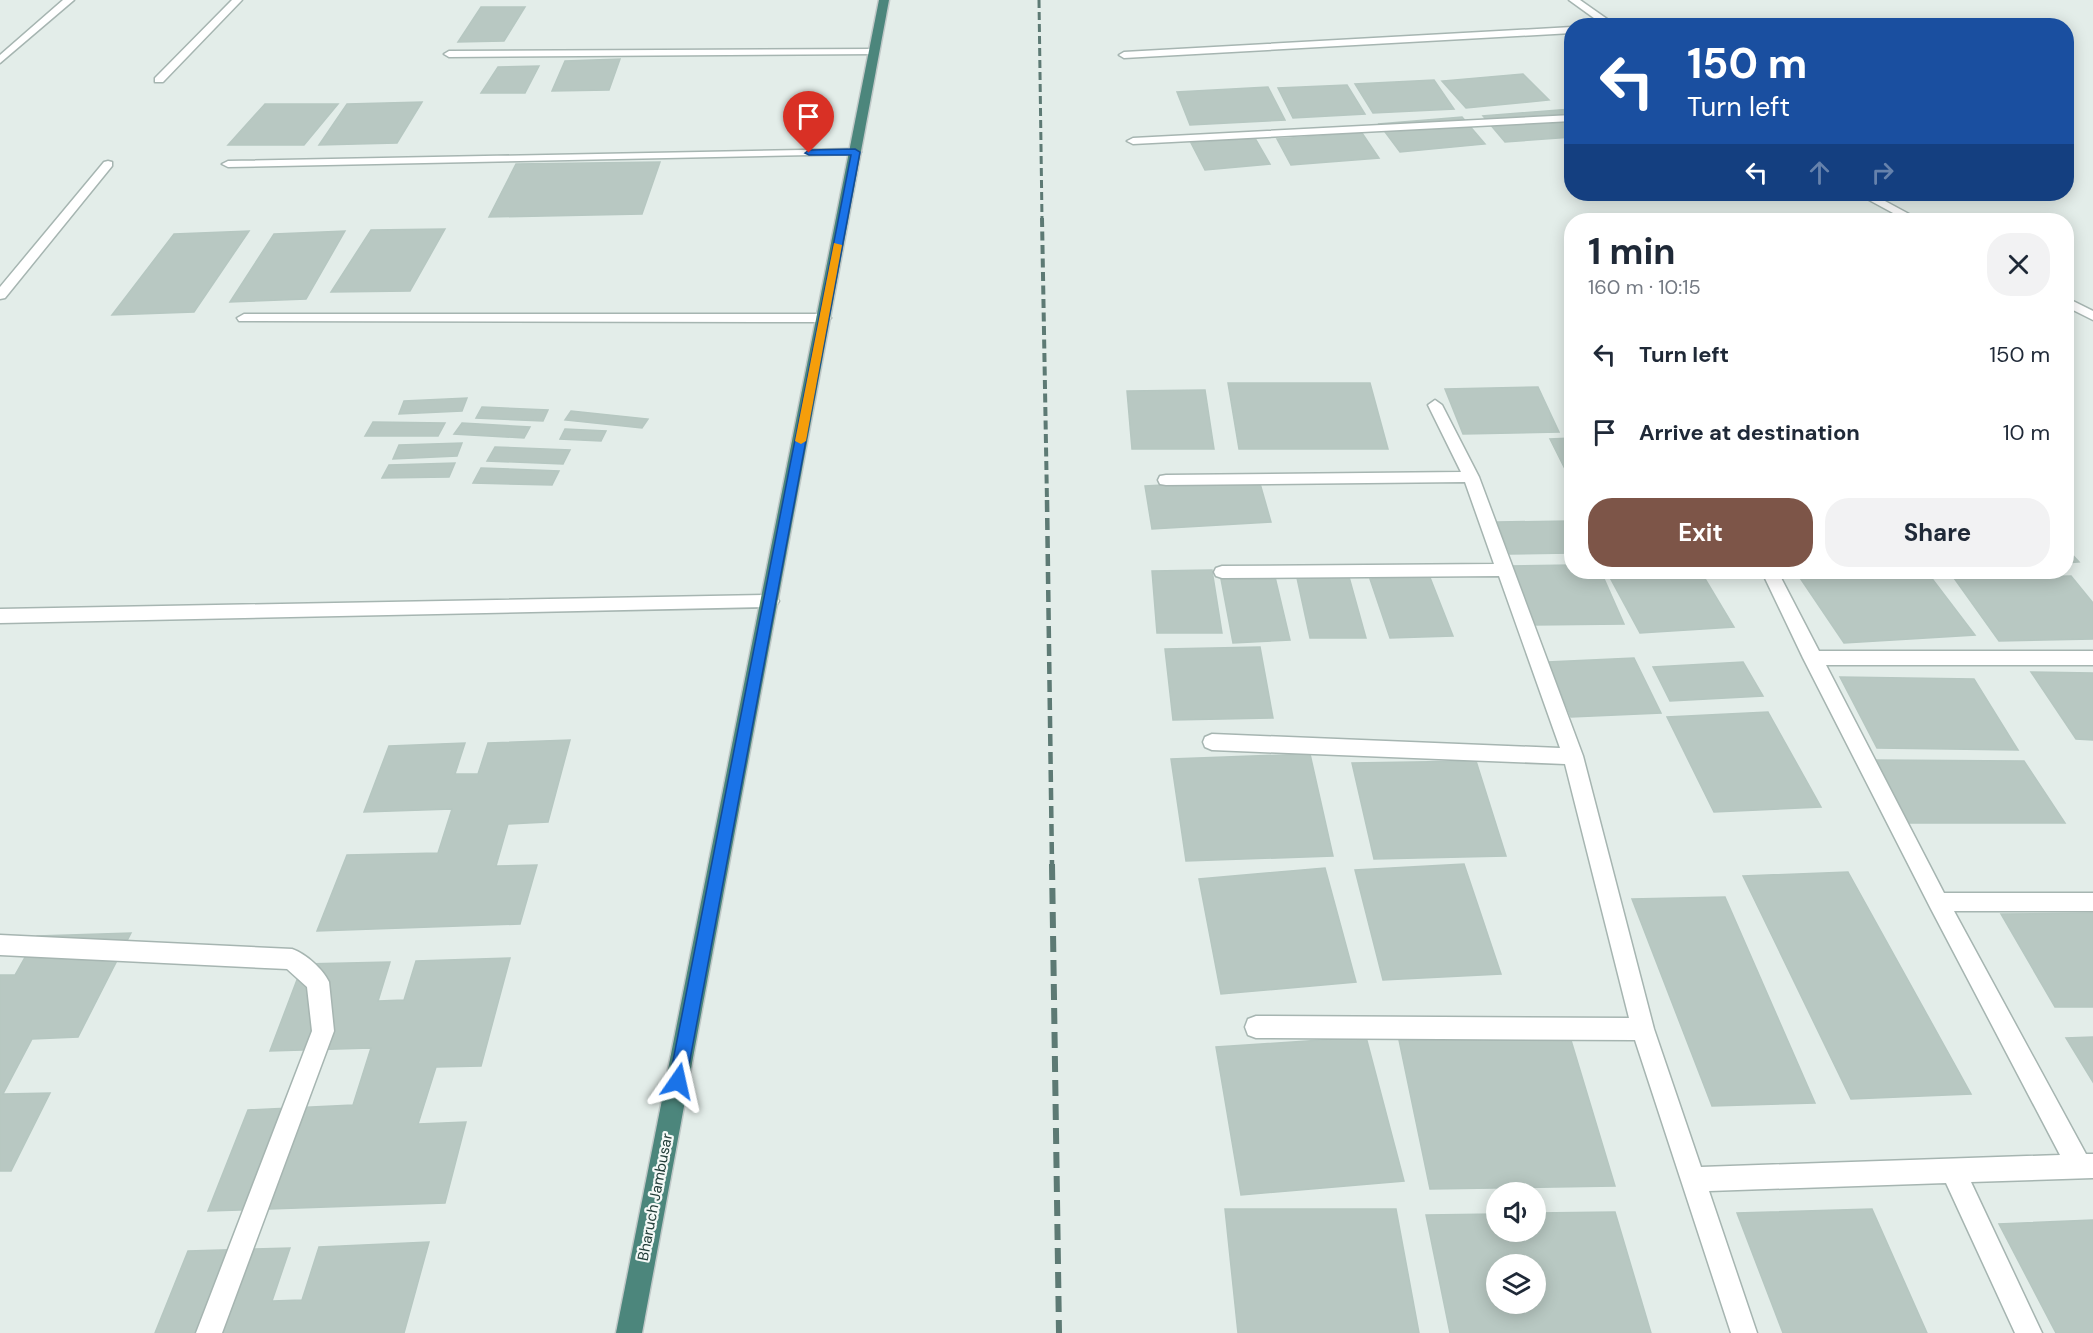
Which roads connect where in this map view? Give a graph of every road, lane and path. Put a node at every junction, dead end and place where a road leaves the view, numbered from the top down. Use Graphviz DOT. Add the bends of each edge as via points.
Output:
graph roads {
  1 [pos="69,0"];
  2 [pos="237,0"];
  3 [pos="884,0"];
  4 [pos="1574,0"];
  5 [pos="1600,18"];
  6 [pos="1564,30"];
  7 [pos="874,52"];
  8 [pos="449,54"];
  9 [pos="1125,55"];
  10 [pos="0,60"];
  11 [pos="159,80"];
  12 [pos="1564,118"];
  13 [pos="1133,141"];
  14 [pos="855,152"];
  15 [pos="108,164"];
  16 [pos="228,164"];
  17 [pos="1877,201"];
  18 [pos="1901,213"];
  19 [pos="0,295"];
  20 [pos="2074,306"];
  21 [pos="2093,316"];
  22 [pos="244,318"];
  23 [pos="824,318"];
  24 [pos="1435,405"];
  25 [pos="1471,477"];
  26 [pos="1166,480"];
  27 [pos="1506,570"];
  28 [pos="1222,572"];
  29 [pos="1773,579"];
  30 [pos="770,601"];
  31 [pos="0,616"];
  32 [pos="1812,658"];
  33 [pos="2093,658"];
  34 [pos="1212,742"];
  35 [pos="1573,756"];
  36 [pos="1938,902"];
  37 [pos="2093,902"];
  38 [pos="0,945"];
  39 [pos="1256,1028"];
  40 [pos="1643,1029"];
  41 [pos="2086,1166"];
  42 [pos="1953,1170"];
  43 [pos="1694,1179"];
  44 [pos="209,1333"];
  45 [pos="629,1333"];
  46 [pos="1744,1333"];
  47 [pos="2029,1333"];
  1 -- 10 [label="street"];
  2 -- 11 [label="street"];
  3 -- 7 [label="highway, Bharuch Jambusar"];
  4 -- 5 [label="street"];
  6 -- 9 [label="street"];
  7 -- 8 [label="street"];
  7 -- 14 [label="highway, Bharuch Jambusar"];
  12 -- 13 [label="street"];
  14 -- 16 [label="street"];
  14 -- 23 [label="highway, Bharuch Jambusar"];
  15 -- 19 [label="street"];
  17 -- 18 [label="street"];
  20 -- 21 [label="street"];
  22 -- 23 [label="street"];
  23 -- 30 [label="highway, Bharuch Jambusar"];
  24 -- 25 [label="street"];
  25 -- 26 [label="street"];
  25 -- 27 [label="street"];
  27 -- 28 [label="street"];
  27 -- 35 [label="street"];
  29 -- 32 [label="street"];
  30 -- 31 [label="street"];
  30 -- 45 [label="highway, Bharuch Jambusar"];
  32 -- 33 [label="street"];
  32 -- 36 [label="street"];
  34 -- 35 [label="street"];
  35 -- 40 [label="street"];
  36 -- 37 [label="street"];
  36 -- 41 [label="street"];
  38 -- 44 [label="street" via="292,959 318,982 323,1031"];
  39 -- 40 [label="street"];
  40 -- 43 [label="street"];
  41 -- 42 [label="street"];
  42 -- 43 [label="street"];
  42 -- 47 [label="street"];
  43 -- 46 [label="street"];
}
